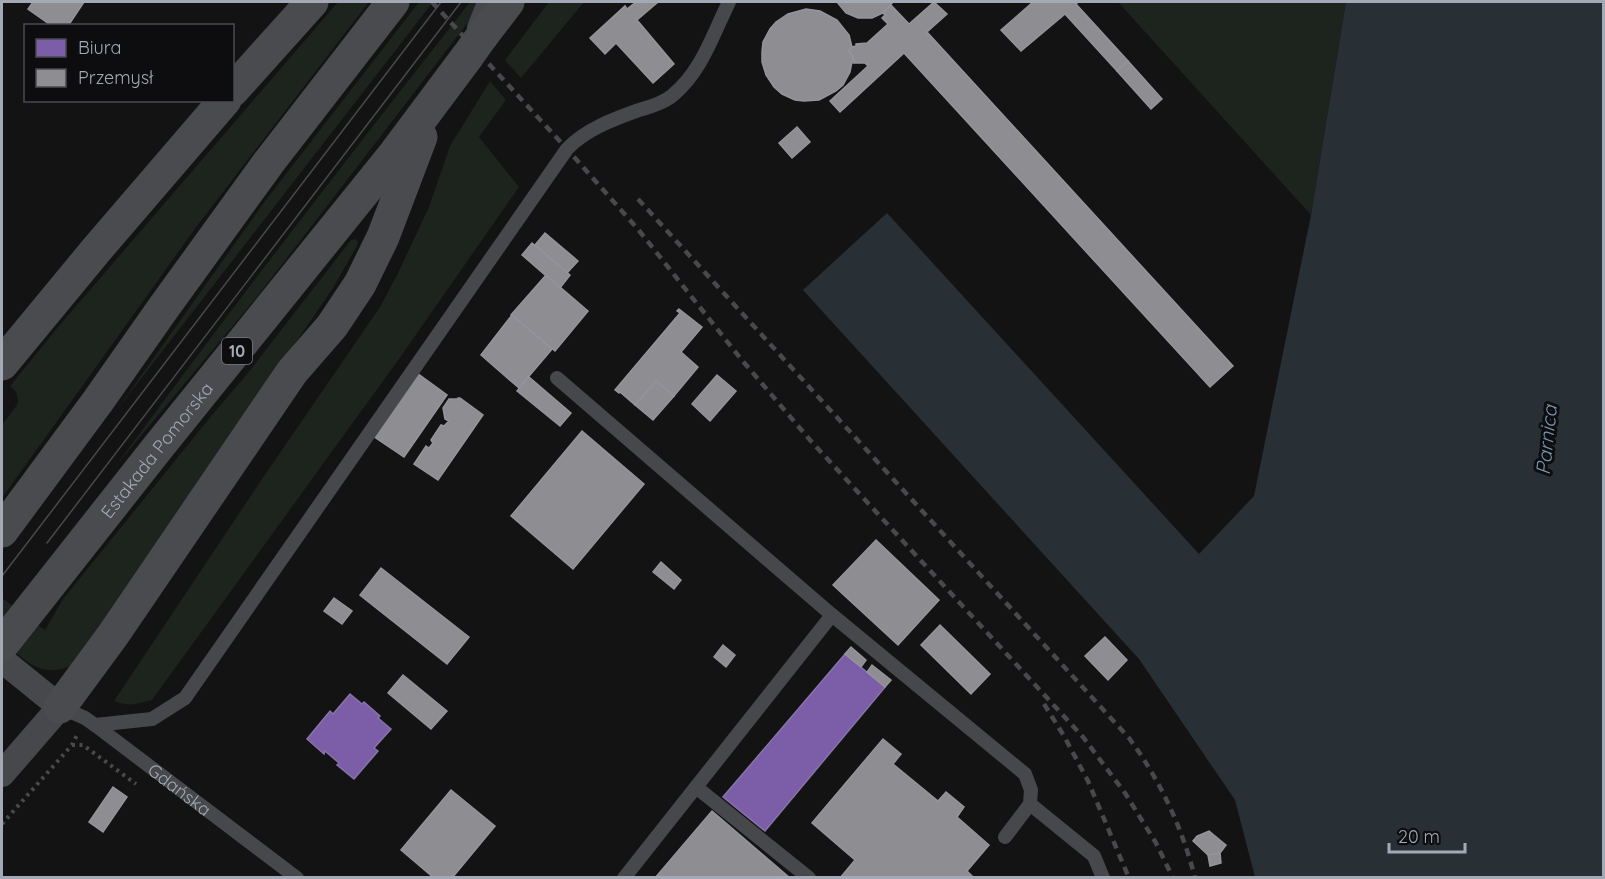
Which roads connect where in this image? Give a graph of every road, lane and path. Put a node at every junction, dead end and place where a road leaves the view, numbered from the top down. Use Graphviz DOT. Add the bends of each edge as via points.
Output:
graph roads {
  1 [pos="312,2"];
  2 [pos="393,2"];
  3 [pos="484,2"];
  4 [pos="508,2"];
  5 [pos="729,2"];
  6 [pos="471,43"];
  7 [pos="446,84"];
  8 [pos="234,89"];
  9 [pos="223,102"];
  10 [pos="2,364"];
  11 [pos="557,378"];
  12 [pos="2,531"];
  13 [pos="832,615"];
  14 [pos="2,645"];
  15 [pos="2,660"];
  16 [pos="60,707"];
  17 [pos="95,725"];
  18 [pos="72,745"];
  19 [pos="2,774"];
  20 [pos="136,784"];
  21 [pos="696,787"];
  22 [pos="1030,804"];
  23 [pos="1005,837"];
  24 [pos="297,878"];
  25 [pos="624,878"];
  26 [pos="809,878"];
  27 [pos="1103,878"];
  1 -- 8 [label="main road"];
  2 -- 12 [label="main road" via="269,162"];
  3 -- 6 [label="lane"];
  4 -- 6 [label="main road, 10"];
  5 -- 17 [label="lane" via="698,67 671,97 602,125 567,149 185,698 152,719"];
  6 -- 7 [label="main road, 10"];
  7 -- 14 [label="main road, Estakada Pomorska / 10"];
  7 -- 16 [label="main road" via="360,284 332,326 292,372"];
  9 -- 10 [label="main road"];
  11 -- 13 [label="lane"];
  13 -- 21 [label="lane"];
  13 -- 22 [label="lane" via="1025,774 1031,790"];
  15 -- 16 [label="street, Gdańska"];
  16 -- 17 [label="lane, Gdańska"];
  16 -- 19 [label="street"];
  17 -- 24 [label="lane, Gdańska"];
  18 -- 20 [label="path" via="83,745"];
  21 -- 25 [label="lane"];
  21 -- 26 [label="lane"];
  22 -- 23 [label="lane"];
  22 -- 27 [label="lane" via="1094,856"];
}
